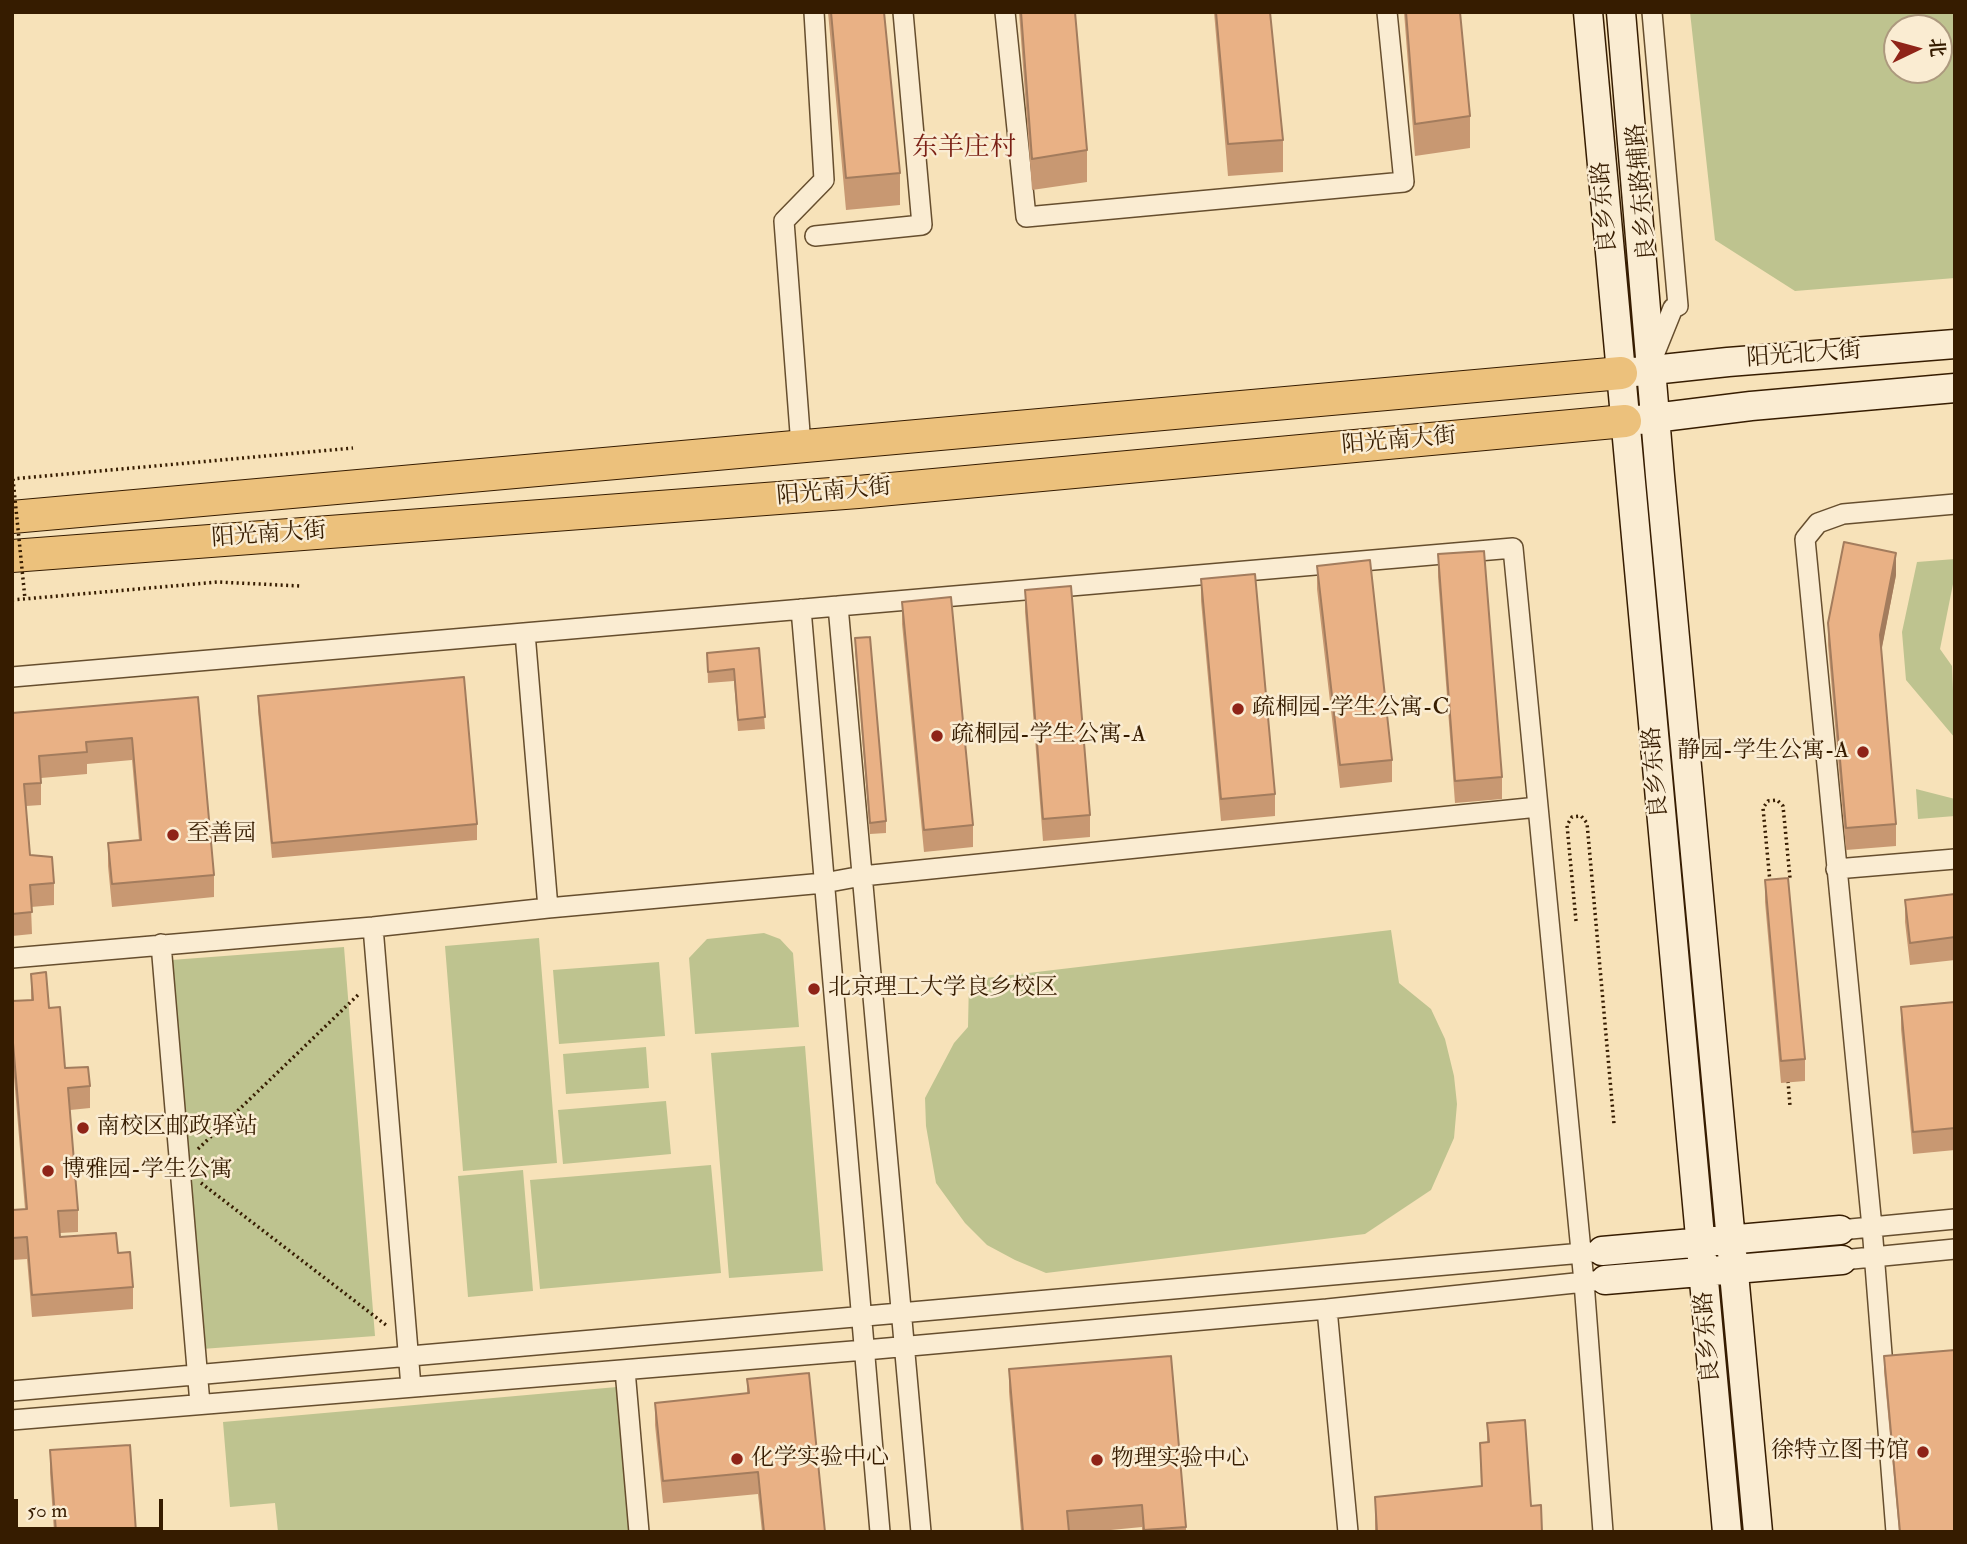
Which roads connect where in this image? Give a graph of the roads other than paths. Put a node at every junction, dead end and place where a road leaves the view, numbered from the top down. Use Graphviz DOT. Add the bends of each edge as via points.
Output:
graph roads {
  1 [pos="814,12"];
  2 [pos="903,12"];
  3 [pos="1005,12"];
  4 [pos="1387,12"];
  5 [pos="1588,12"];
  6 [pos="1621,12"];
  7 [pos="1652,12"];
  8 [pos="816,236"];
  9 [pos="1955,345"];
  10 [pos="1652,366"];
  11 [pos="1620,373"];
  12 [pos="1955,388"];
  13 [pos="1640,420"];
  14 [pos="801,446"];
  15 [pos="1955,504"];
  16 [pos="12,517"];
  17 [pos="12,556"];
  18 [pos="838,606"];
  19 [pos="800,609"];
  20 [pos="525,633"];
  21 [pos="12,677"];
  22 [pos="1538,807"];
  23 [pos="1955,859"];
  24 [pos="1836,869"];
  25 [pos="862,876"];
  26 [pos="824,883"];
  27 [pos="548,908"];
  28 [pos="373,927"];
  29 [pos="161,944"];
  30 [pos="12,958"];
  31 [pos="1955,1219"];
  32 [pos="1872,1227"];
  33 [pos="1840,1230"];
  34 [pos="1731,1240"];
  35 [pos="1700,1242"];
  36 [pos="1955,1250"];
  37 [pos="1591,1252"];
  38 [pos="1875,1257"];
  39 [pos="1842,1260"];
  40 [pos="1734,1269"];
  41 [pos="1703,1272"];
  42 [pos="1595,1281"];
  43 [pos="1327,1309"];
  44 [pos="901,1315"];
  45 [pos="863,1318"];
  46 [pos="904,1347"];
  47 [pos="865,1350"];
  48 [pos="408,1357"];
  49 [pos="625,1370"];
  50 [pos="198,1375"];
  51 [pos="411,1387"];
  52 [pos="12,1391"];
  53 [pos="200,1404"];
  54 [pos="12,1420"];
  55 [pos="639,1532"];
  56 [pos="880,1532"];
  57 [pos="921,1532"];
  58 [pos="1348,1532"];
  59 [pos="1603,1532"];
  60 [pos="1727,1532"];
  61 [pos="1758,1532"];
  62 [pos="1896,1532"];
  1 -- 14 [label="street" via="824,180 784,221"];
  2 -- 8 [label="street" via="922,225"];
  3 -- 4 [label="street" via="1026,217 1404,182"];
  5 -- 11 [label="main road, 良乡东路"];
  6 -- 10 [label="main road, 良乡东路"];
  7 -- 10 [label="street, 良乡东路辅路" via="1678,306 1673,308"];
  9 -- 10 [label="main road, 阳光北大街"];
  10 -- 11 [label="main road, 阳光南大街"];
  10 -- 13 [label="main road, 良乡东路"];
  11 -- 13 [label="main road, 良乡东路"];
  11 -- 14 [label="main road, 阳光南大街"];
  12 -- 13 [label="main road, 阳光北大街"];
  13 -- 17 [label="main road, 阳光南大街" via="858,492"];
  13 -- 34 [label="main road, 良乡东路"];
  13 -- 35 [label="main road, 良乡东路"];
  14 -- 16 [label="main road, 阳光南大街"];
  15 -- 24 [label="street" via="1843,514 1818,523 1805,539"];
  18 -- 19 [label="street"];
  18 -- 22 [label="street" via="1513,548"];
  18 -- 25 [label="street"];
  19 -- 20 [label="street"];
  19 -- 26 [label="street"];
  20 -- 21 [label="street"];
  20 -- 27 [label="street"];
  22 -- 25 [label="street"];
  22 -- 37 [label="street"];
  23 -- 24 [label="street"];
  24 -- 32 [label="street"];
  25 -- 26 [label="street"];
  25 -- 44 [label="street"];
  26 -- 27 [label="street"];
  26 -- 45 [label="street"];
  27 -- 28 [label="street"];
  28 -- 29 [label="street"];
  28 -- 48 [label="street"];
  29 -- 30 [label="street"];
  29 -- 50 [label="street"];
  31 -- 32 [label="street"];
  32 -- 33 [label="street"];
  32 -- 38 [label="street"];
  33 -- 34 [label="main road"];
  34 -- 35 [label="main road"];
  34 -- 40 [label="main road, 良乡东路"];
  35 -- 37 [label="main road"];
  35 -- 41 [label="main road, 良乡东路"];
  36 -- 38 [label="street"];
  37 -- 42 [label="street"];
  37 -- 44 [label="street"];
  38 -- 39 [label="street"];
  38 -- 62 [label="street"];
  39 -- 40 [label="main road"];
  40 -- 41 [label="main road"];
  40 -- 61 [label="main road, 良乡东路"];
  41 -- 42 [label="main road"];
  41 -- 60 [label="main road, 良乡东路"];
  42 -- 43 [label="street"];
  42 -- 59 [label="street"];
  43 -- 46 [label="street"];
  43 -- 58 [label="street"];
  44 -- 45 [label="street"];
  44 -- 46 [label="street"];
  45 -- 47 [label="street"];
  45 -- 48 [label="street"];
  46 -- 47 [label="street"];
  46 -- 57 [label="street"];
  47 -- 49 [label="street"];
  47 -- 56 [label="street"];
  48 -- 50 [label="street"];
  48 -- 51 [label="street"];
  49 -- 51 [label="street"];
  49 -- 55 [label="street"];
  50 -- 52 [label="street"];
  50 -- 53 [label="street"];
  51 -- 53 [label="street"];
  53 -- 54 [label="street"];
}
